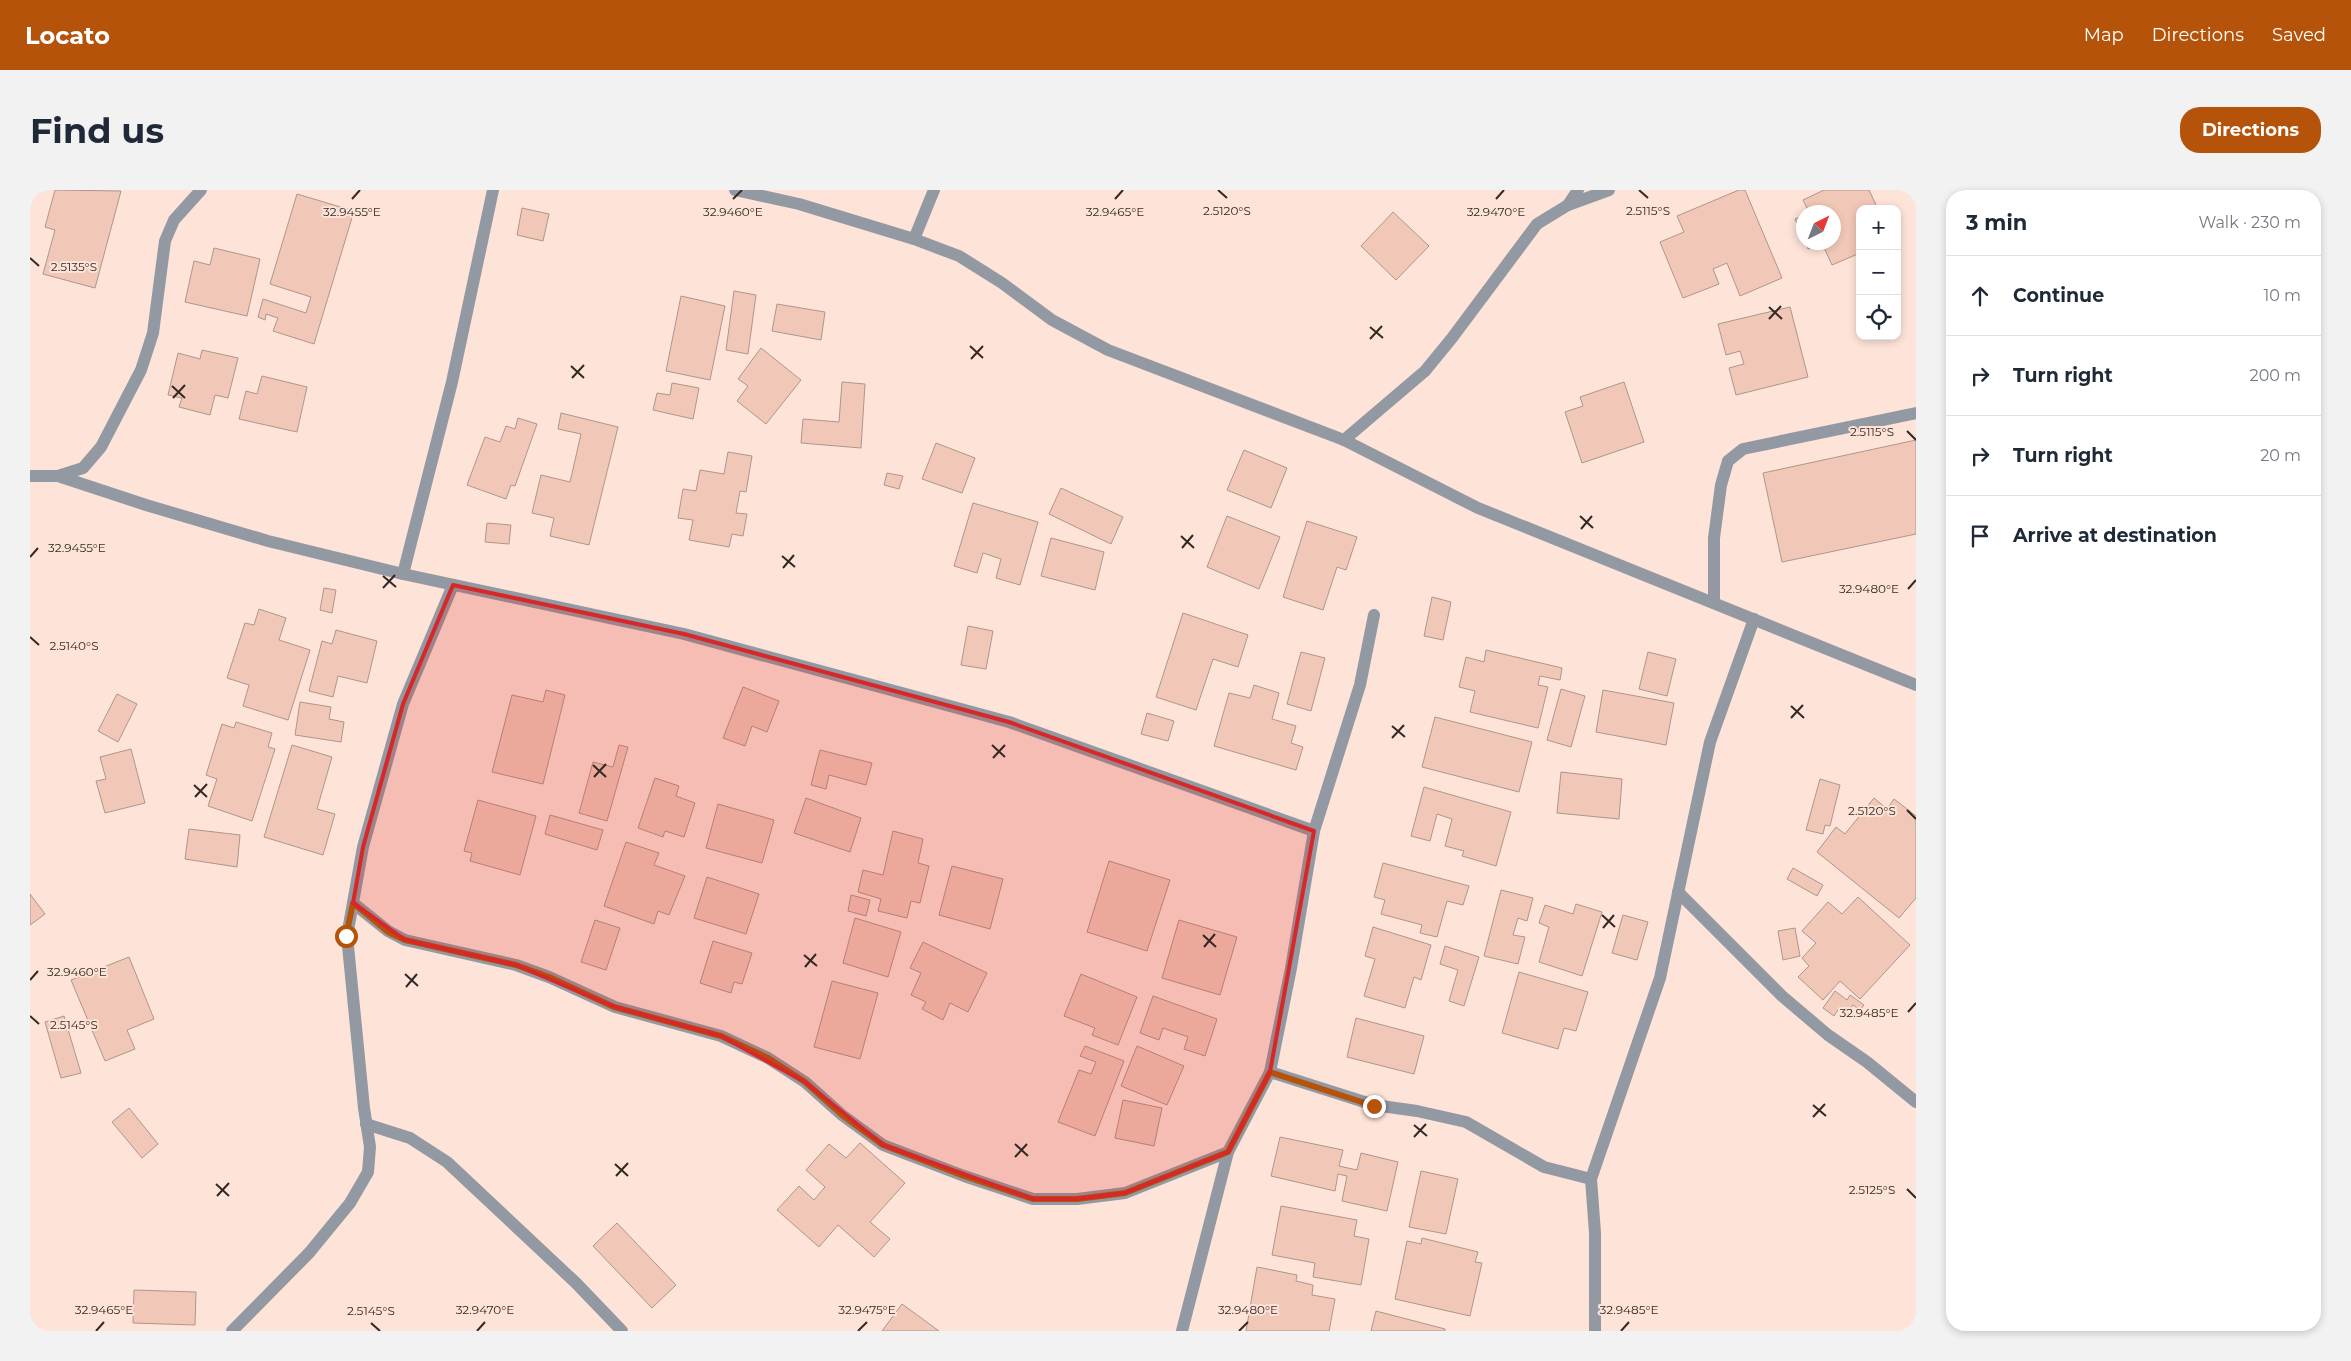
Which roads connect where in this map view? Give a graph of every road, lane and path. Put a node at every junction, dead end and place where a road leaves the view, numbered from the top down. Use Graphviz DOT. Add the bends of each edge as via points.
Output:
graph roads {
  1 [pos="200,190"];
  2 [pos="493,190"];
  3 [pos="735,190"];
  4 [pos="934,190"];
  5 [pos="1578,190"];
  6 [pos="1609,190"];
  7 [pos="1568,205"];
  8 [pos="914,239"];
  9 [pos="1916,414"];
  10 [pos="1344,440"];
  11 [pos="30,476"];
  12 [pos="58,476"];
  13 [pos="403,574"];
  14 [pos="453,585"];
  15 [pos="1714,603"];
  16 [pos="1374,615"];
  17 [pos="1754,619"];
  18 [pos="1916,685"];
  19 [pos="1314,831"];
  20 [pos="1678,892"];
  21 [pos="353,903"];
  22 [pos="1270,1072"];
  23 [pos="1916,1102"];
  24 [pos="366,1124"];
  25 [pos="1228,1152"];
  26 [pos="1591,1179"];
  27 [pos="232,1331"];
  28 [pos="622,1331"];
  29 [pos="1182,1331"];
  30 [pos="1595,1331"];
  1 -- 12 [label="street" via="174,220 165,241 153,333 141,370 101,447 83,468"];
  2 -- 13 [label="street" via="452,382"];
  3 -- 8 [label="street" via="800,204"];
  4 -- 8 [label="street"];
  5 -- 7 [label="street"];
  6 -- 7 [label="street"];
  7 -- 10 [label="street" via="1537,224 1425,371"];
  8 -- 10 [label="street" via="959,256 1052,320 1108,350"];
  9 -- 15 [label="street" via="1744,450 1728,462 1721,485 1714,538"];
  10 -- 15 [label="street" via="1478,508"];
  11 -- 12 [label="street"];
  12 -- 13 [label="street" via="259,538"];
  13 -- 14 [label="street"];
  14 -- 19 [label="street" via="684,634 1009,722"];
  14 -- 21 [label="street" via="403,704 363,848"];
  15 -- 17 [label="street"];
  16 -- 19 [label="street" via="1360,685"];
  17 -- 18 [label="street"];
  17 -- 20 [label="street" via="1710,742"];
  19 -- 22 [label="street"];
  20 -- 23 [label="street" via="1782,996"];
  20 -- 26 [label="street" via="1660,978"];
  21 -- 24 [label="street" via="346,936"];
  21 -- 25 [label="street" via="388,932 405,940 516,965 614,1007 721,1036 768,1058 805,1082 883,1145 1033,1199 1077,1199 1125,1193"];
  22 -- 25 [label="street"];
  22 -- 26 [label="street" via="1374,1106 1466,1122 1544,1167"];
  24 -- 27 [label="street" via="370,1147 368,1172 350,1203 309,1253"];
  24 -- 28 [label="street" via="410,1138 448,1162"];
  25 -- 29 [label="street"];
  26 -- 30 [label="street" via="1595,1233"];
}
